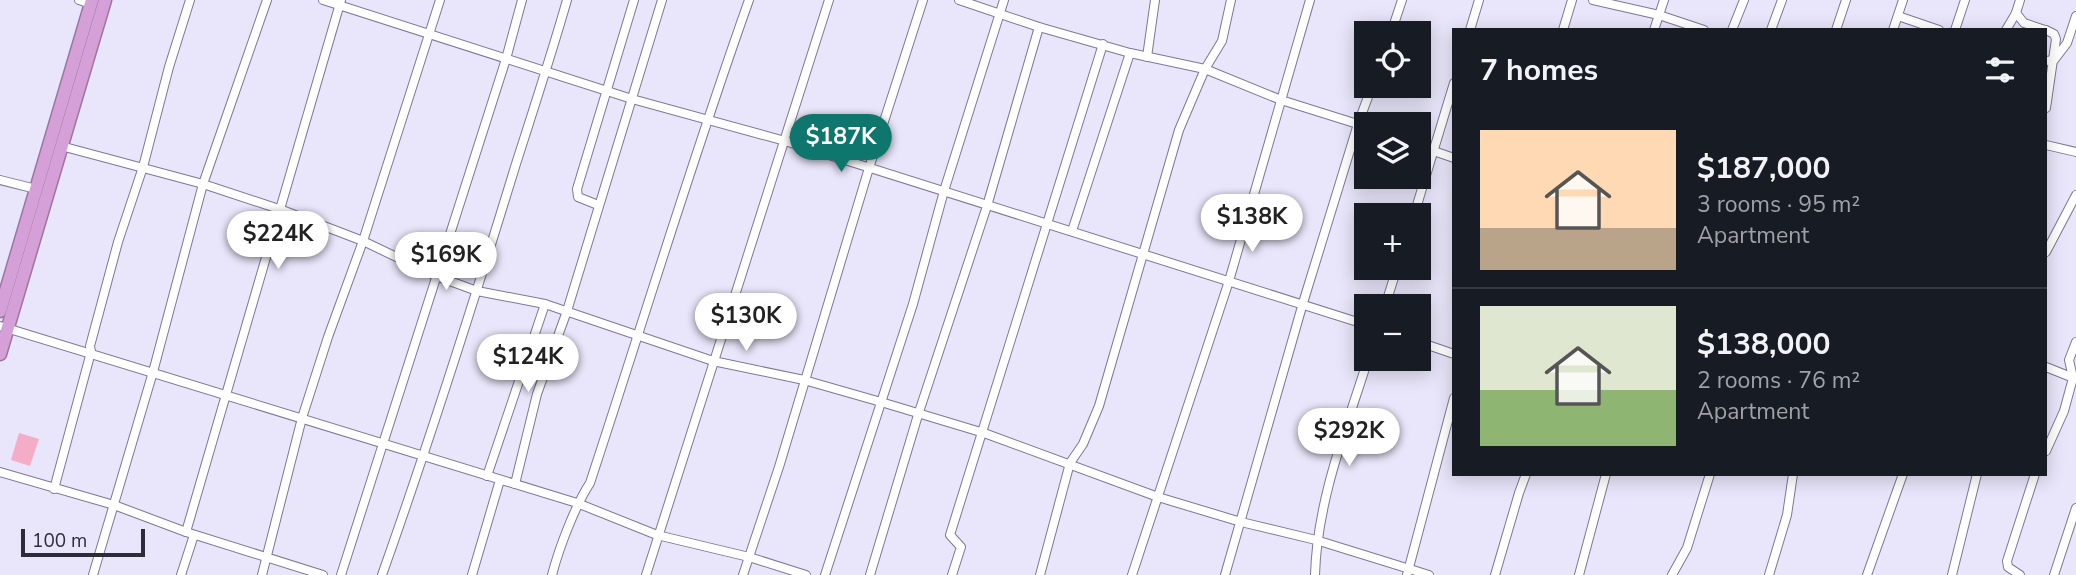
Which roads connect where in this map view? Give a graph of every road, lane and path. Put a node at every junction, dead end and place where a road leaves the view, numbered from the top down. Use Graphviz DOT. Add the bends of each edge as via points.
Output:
graph roads {
  1 [pos="105,0"];
  2 [pos="190,0"];
  3 [pos="267,0"];
  4 [pos="323,0"];
  5 [pos="440,0"];
  6 [pos="522,0"];
  7 [pos="567,0"];
  8 [pos="634,0"];
  9 [pos="662,0"];
  10 [pos="748,0"];
  11 [pos="829,0"];
  12 [pos="923,0"];
  13 [pos="959,0"];
  14 [pos="1004,0"];
  15 [pos="1155,0"];
  16 [pos="1231,0"];
  17 [pos="1310,0"];
  18 [pos="1402,0"];
  19 [pos="1479,0"];
  20 [pos="1572,0"];
  21 [pos="1592,0"];
  22 [pos="1664,0"];
  23 [pos="1744,0"];
  24 [pos="1782,0"];
  25 [pos="1846,0"];
  26 [pos="1903,0"];
  27 [pos="1965,0"];
  28 [pos="2020,0"];
  29 [pos="87,1"];
  30 [pos="340,3"];
  31 [pos="1000,12"];
  32 [pos="2016,13"];
  33 [pos="1659,15"];
  34 [pos="1898,16"];
  35 [pos="2076,16"];
  36 [pos="1395,21"];
  37 [pos="1039,27"];
  38 [pos="1471,28"];
  39 [pos="1564,28"];
  40 [pos="1655,28"];
  41 [pos="1698,28"];
  42 [pos="1733,28"];
  43 [pos="1772,28"];
  44 [pos="1837,28"];
  45 [pos="1894,28"];
  46 [pos="1933,28"];
  47 [pos="1956,28"];
  48 [pos="2007,28"];
  49 [pos="2039,28"];
  50 [pos="2047,31"];
  51 [pos="430,34"];
  52 [pos="1103,44"];
  53 [pos="1130,53"];
  54 [pos="1147,57"];
  55 [pos="506,59"];
  56 [pos="2050,61"];
  57 [pos="1205,69"];
  58 [pos="547,72"];
  59 [pos="606,89"];
  60 [pos="1452,90"];
  61 [pos="632,99"];
  62 [pos="1281,100"];
  63 [pos="2047,102"];
  64 [pos="706,118"];
  65 [pos="1354,123"];
  66 [pos="785,141"];
  67 [pos="2047,145"];
  68 [pos="61,146"];
  69 [pos="1354,150"];
  70 [pos="1431,151"];
  71 [pos="1434,152"];
  72 [pos="2076,152"];
  73 [pos="1452,157"];
  74 [pos="143,167"];
  75 [pos="869,168"];
  76 [pos="0,180"];
  77 [pos="203,184"];
  78 [pos="36,189"];
  79 [pos="944,191"];
  80 [pos="2076,195"];
  81 [pos="1418,203"];
  82 [pos="598,205"];
  83 [pos="987,206"];
  84 [pos="282,210"];
  85 [pos="1047,223"];
  86 [pos="1072,231"];
  87 [pos="363,241"];
  88 [pos="2047,250"];
  89 [pos="1144,254"];
  90 [pos="436,276"];
  91 [pos="1229,281"];
  92 [pos="477,291"];
  93 [pos="1303,303"];
  94 [pos="545,304"];
  95 [pos="0,311"];
  96 [pos="567,311"];
  97 [pos="1354,320"];
  98 [pos="4,327"];
  99 [pos="639,334"];
  100 [pos="2076,342"];
  101 [pos="1431,346"];
  102 [pos="92,352"];
  103 [pos="1452,353"];
  104 [pos="0,354"];
  105 [pos="713,360"];
  106 [pos="2047,367"];
  107 [pos="1364,371"];
  108 [pos="153,372"];
  109 [pos="2074,378"];
  110 [pos="804,380"];
  111 [pos="225,394"];
  112 [pos="881,402"];
  113 [pos="1452,406"];
  114 [pos="918,415"];
  115 [pos="302,418"];
  116 [pos="984,433"];
  117 [pos="382,443"];
  118 [pos="2047,449"];
  119 [pos="424,456"];
  120 [pos="1070,463"];
  121 [pos="0,472"];
  122 [pos="487,475"];
  123 [pos="1525,476"];
  124 [pos="1605,476"];
  125 [pos="1709,476"];
  126 [pos="1793,476"];
  127 [pos="1902,476"];
  128 [pos="1977,476"];
  129 [pos="2034,476"];
  130 [pos="500,480"];
  131 [pos="515,484"];
  132 [pos="54,489"];
  133 [pos="1158,497"];
  134 [pos="577,503"];
  135 [pos="114,505"];
  136 [pos="2076,508"];
  137 [pos="1241,522"];
  138 [pos="190,533"];
  139 [pos="657,535"];
  140 [pos="1316,540"];
  141 [pos="268,557"];
  142 [pos="749,557"];
  143 [pos="1408,572"];
  144 [pos="93,575"];
  145 [pos="181,575"];
  146 [pos="262,575"];
  147 [pos="323,575"];
  148 [pos="341,575"];
  149 [pos="382,575"];
  150 [pos="472,575"];
  151 [pos="552,575"];
  152 [pos="646,575"];
  153 [pos="743,575"];
  154 [pos="806,575"];
  155 [pos="825,575"];
  156 [pos="870,575"];
  157 [pos="952,575"];
  158 [pos="1040,575"];
  159 [pos="1132,575"];
  160 [pos="1225,575"];
  161 [pos="1315,575"];
  162 [pos="1429,575"];
  163 [pos="1495,575"];
  164 [pos="1579,575"];
  165 [pos="1672,575"];
  166 [pos="1769,575"];
  167 [pos="1867,575"];
  168 [pos="1952,575"];
  169 [pos="2020,575"];
  170 [pos="2054,575"];
  1 -- 68 [label="highway"];
  2 -- 74 [label="street"];
  3 -- 77 [label="street"];
  4 -- 30 [label="street"];
  5 -- 51 [label="street"];
  6 -- 55 [label="street"];
  7 -- 58 [label="street"];
  8 -- 59 [label="street"];
  9 -- 61 [label="street"];
  10 -- 64 [label="street"];
  11 -- 66 [label="street"];
  12 -- 75 [label="street"];
  13 -- 31 [label="street"];
  14 -- 31 [label="street"];
  15 -- 54 [label="street"];
  16 -- 57 [label="street" via="1222,41"];
  17 -- 62 [label="street"];
  18 -- 36 [label="street"];
  19 -- 38 [label="street"];
  20 -- 39 [label="street"];
  21 -- 33 [label="street"];
  22 -- 33 [label="street"];
  23 -- 42 [label="street"];
  24 -- 43 [label="street"];
  25 -- 44 [label="street"];
  26 -- 34 [label="street"];
  27 -- 47 [label="street"];
  28 -- 32 [label="street"];
  29 -- 78 [label="highway"];
  30 -- 51 [label="street"];
  30 -- 84 [label="street"];
  31 -- 37 [label="street"];
  31 -- 79 [label="street"];
  32 -- 48 [label="street"];
  32 -- 49 [label="street" via="2024,23"];
  33 -- 40 [label="street"];
  33 -- 41 [label="street"];
  34 -- 45 [label="street"];
  34 -- 46 [label="street"];
  35 -- 56 [label="street" via="2067,43"];
  37 -- 52 [label="street"];
  37 -- 83 [label="street"];
  50 -- 56 [label="street" via="2056,39"];
  51 -- 55 [label="street"];
  51 -- 87 [label="street"];
  52 -- 53 [label="street"];
  52 -- 85 [label="street"];
  53 -- 54 [label="street"];
  53 -- 86 [label="street"];
  54 -- 57 [label="street"];
  55 -- 58 [label="street"];
  55 -- 90 [label="street"];
  56 -- 63 [label="street"];
  57 -- 62 [label="street"];
  57 -- 89 [label="street" via="1179,130"];
  58 -- 59 [label="street"];
  58 -- 92 [label="street"];
  59 -- 61 [label="street"];
  59 -- 82 [label="street" via="577,189 578,197"];
  60 -- 71 [label="street"];
  61 -- 64 [label="street"];
  61 -- 82 [label="street"];
  62 -- 65 [label="street"];
  62 -- 91 [label="street"];
  64 -- 66 [label="street"];
  64 -- 99 [label="street"];
  66 -- 75 [label="street"];
  66 -- 105 [label="street"];
  67 -- 72 [label="street"];
  68 -- 74 [label="street"];
  68 -- 98 [label="highway"];
  69 -- 93 [label="street"];
  70 -- 71 [label="street"];
  71 -- 73 [label="street"];
  71 -- 81 [label="street"];
  74 -- 77 [label="street"];
  74 -- 102 [label="street" via="118,242"];
  75 -- 79 [label="street"];
  75 -- 110 [label="street"];
  76 -- 78 [label="street"];
  77 -- 84 [label="street"];
  77 -- 108 [label="street"];
  78 -- 95 [label="highway"];
  79 -- 83 [label="street"];
  79 -- 112 [label="street"];
  80 -- 88 [label="street"];
  82 -- 96 [label="street"];
  83 -- 85 [label="street"];
  83 -- 114 [label="street"];
  84 -- 87 [label="street"];
  84 -- 111 [label="street"];
  85 -- 86 [label="street"];
  85 -- 116 [label="street"];
  86 -- 89 [label="street"];
  87 -- 90 [label="street"];
  87 -- 115 [label="street"];
  89 -- 91 [label="street"];
  89 -- 120 [label="street" via="1099,406"];
  90 -- 92 [label="street"];
  90 -- 117 [label="street"];
  91 -- 93 [label="street"];
  91 -- 133 [label="street"];
  92 -- 94 [label="street"];
  92 -- 119 [label="street"];
  93 -- 97 [label="street"];
  93 -- 137 [label="street"];
  94 -- 96 [label="street"];
  94 -- 122 [label="street"];
  96 -- 99 [label="street"];
  96 -- 131 [label="street" via="537,394"];
  98 -- 102 [label="street"];
  98 -- 104 [label="highway"];
  99 -- 105 [label="street"];
  99 -- 134 [label="street" via="590,483"];
  100 -- 109 [label="street" via="2069,360"];
  101 -- 103 [label="street"];
  102 -- 108 [label="street"];
  102 -- 132 [label="street"];
  105 -- 110 [label="street"];
  105 -- 139 [label="street"];
  106 -- 109 [label="street"];
  107 -- 140 [label="street"];
  108 -- 111 [label="street"];
  108 -- 135 [label="street"];
  109 -- 118 [label="street"];
  110 -- 112 [label="street"];
  110 -- 142 [label="street"];
  111 -- 115 [label="street"];
  111 -- 138 [label="street"];
  112 -- 114 [label="street"];
  112 -- 155 [label="street"];
  113 -- 143 [label="street"];
  114 -- 116 [label="street"];
  114 -- 156 [label="street"];
  115 -- 117 [label="street"];
  115 -- 141 [label="street"];
  116 -- 120 [label="street"];
  116 -- 157 [label="street" via="950,536 961,547"];
  117 -- 119 [label="street"];
  117 -- 148 [label="street"];
  119 -- 122 [label="street"];
  119 -- 149 [label="street"];
  120 -- 133 [label="street"];
  120 -- 158 [label="street"];
  121 -- 132 [label="street"];
  122 -- 130 [label="street"];
  123 -- 163 [label="street"];
  124 -- 164 [label="street"];
  125 -- 165 [label="street" via="1687,548"];
  126 -- 166 [label="street" via="1787,515"];
  127 -- 167 [label="street"];
  128 -- 168 [label="street"];
  129 -- 169 [label="street" via="2007,561"];
  130 -- 131 [label="street"];
  130 -- 150 [label="street"];
  131 -- 134 [label="street"];
  132 -- 135 [label="street"];
  133 -- 137 [label="street"];
  133 -- 159 [label="street"];
  134 -- 139 [label="street"];
  134 -- 151 [label="street"];
  135 -- 138 [label="street"];
  135 -- 144 [label="street"];
  136 -- 170 [label="street"];
  137 -- 140 [label="street"];
  137 -- 160 [label="street"];
  138 -- 141 [label="street"];
  138 -- 145 [label="street"];
  139 -- 142 [label="street"];
  139 -- 152 [label="street"];
  140 -- 143 [label="street"];
  140 -- 161 [label="street"];
  141 -- 146 [label="street"];
  141 -- 147 [label="street"];
  142 -- 153 [label="street"];
  142 -- 154 [label="street"];
  143 -- 162 [label="street"];
}
